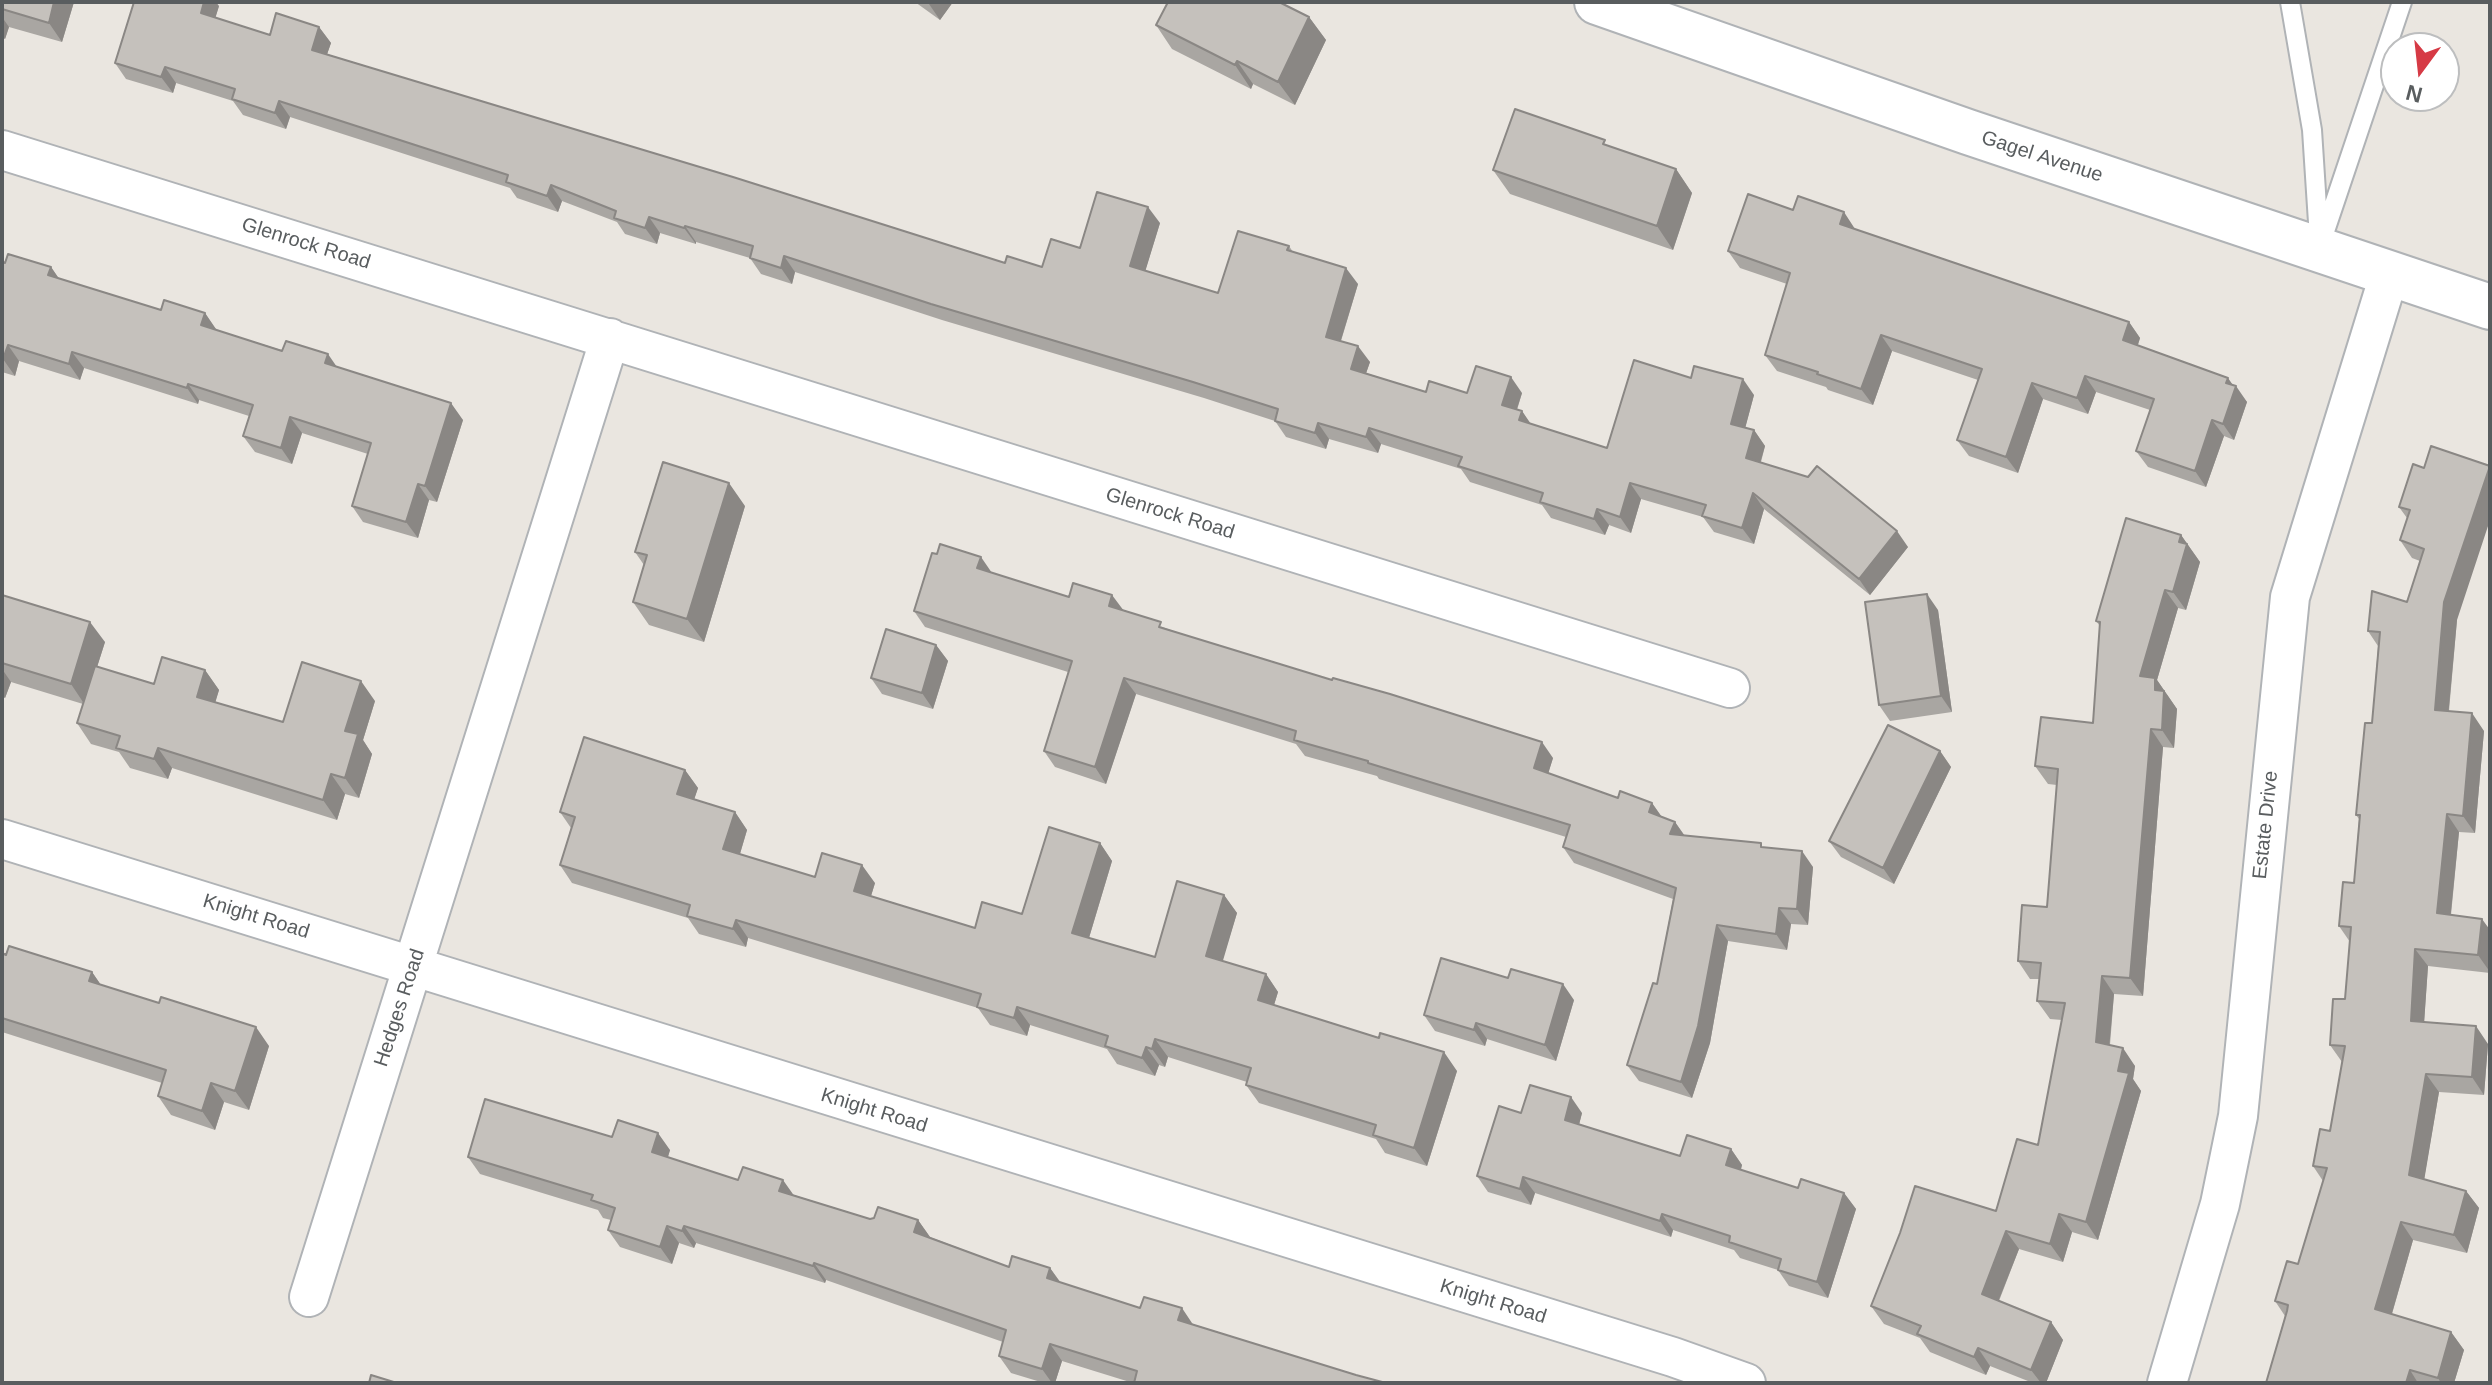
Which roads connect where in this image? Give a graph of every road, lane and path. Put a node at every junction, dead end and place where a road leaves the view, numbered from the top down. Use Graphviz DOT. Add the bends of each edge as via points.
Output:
graph roads {
  1 [pos="1597,2"];
  2 [pos="2290,2"];
  3 [pos="2402,2"];
  4 [pos="2,150"];
  5 [pos="2319,249"];
  6 [pos="2390,272"];
  7 [pos="2490,307"];
  8 [pos="610,338"];
  9 [pos="1730,688"];
  10 [pos="2,839"];
  11 [pos="413,966"];
  12 [pos="309,1297"];
  13 [pos="1746,1383"];
  14 [pos="2167,1383"];
  1 -- 5 [label="street, Gagel Avenue"];
  2 -- 5 [label="lane" via="2312,130"];
  3 -- 5 [label="lane"];
  4 -- 8 [label="street, Glenrock Road"];
  5 -- 6 [label="street, Gagel Avenue"];
  6 -- 7 [label="street, Gagel Avenue"];
  6 -- 14 [label="street, Estate Drive" via="2290,597 2238,1116 2220,1204"];
  8 -- 9 [label="street, Glenrock Road"];
  8 -- 11 [label="street, Hedges Road"];
  10 -- 11 [label="street, Knight Road"];
  11 -- 12 [label="street, Hedges Road"];
  11 -- 13 [label="street, Knight Road"];
}
